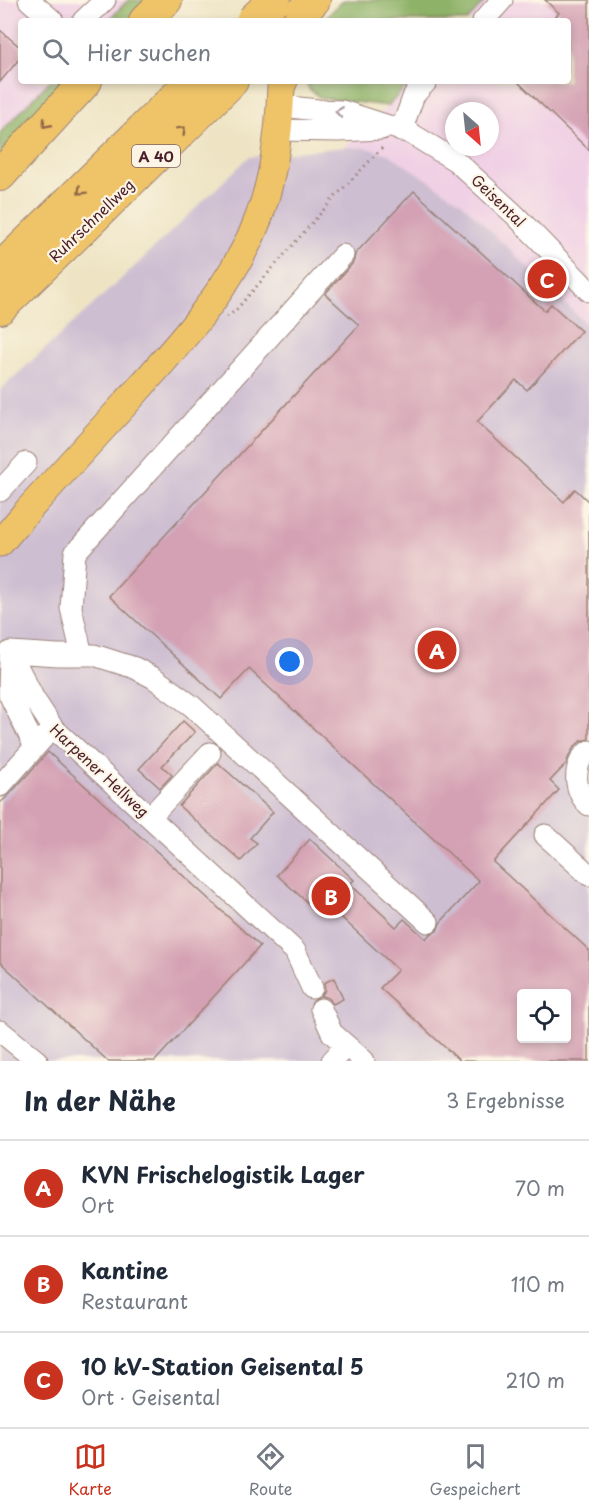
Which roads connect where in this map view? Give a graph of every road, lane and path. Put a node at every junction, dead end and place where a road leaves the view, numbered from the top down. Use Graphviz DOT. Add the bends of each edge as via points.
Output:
graph roads {
  1 [pos="29,0"];
  2 [pos="105,0"];
  3 [pos="165,0"];
  4 [pos="262,0"];
  5 [pos="274,0"];
  6 [pos="285,0"];
  7 [pos="314,0"];
  8 [pos="502,0"];
  9 [pos="50,18"];
  10 [pos="86,18"];
  11 [pos="148,18"];
  12 [pos="255,18"];
  13 [pos="265,18"];
  14 [pos="286,18"];
  15 [pos="296,18"];
  16 [pos="486,18"];
  17 [pos="83,84"];
  18 [pos="189,84"];
  19 [pos="229,84"];
  20 [pos="424,84"];
  21 [pos="280,97"];
  22 [pos="398,130"];
  23 [pos="0,175"];
  24 [pos="52,219"];
  25 [pos="343,255"];
  26 [pos="0,261"];
  27 [pos="589,291"];
  28 [pos="3,296"];
  29 [pos="206,310"];
  30 [pos="26,463"];
  31 [pos="0,491"];
  32 [pos="0,543"];
  33 [pos="10,652"];
  34 [pos="82,655"];
  35 [pos="53,728"];
  36 [pos="35,747"];
  37 [pos="589,751"];
  38 [pos="210,753"];
  39 [pos="0,786"];
  40 [pos="589,805"];
  41 [pos="150,817"];
  42 [pos="545,835"];
  43 [pos="589,875"];
  44 [pos="428,922"];
  45 [pos="312,988"];
  46 [pos="321,1009"];
  47 [pos="0,1031"];
  48 [pos="339,1053"];
  49 [pos="37,1061"];
  50 [pos="364,1061"];
  1 -- 9 [label="street"];
  2 -- 10 [label="street"];
  3 -- 11 [label="highway"];
  4 -- 13 [label="main road"];
  5 -- 12 [label="highway, bridge"];
  6 -- 14 [label="main road"];
  7 -- 15 [label="highway"];
  8 -- 16 [label="street"];
  17 -- 23 [label="highway, one-way"];
  18 -- 24 [label="highway, Ruhrschnellweg / A 40, one-way"];
  28 -- 19 [label="highway, Ruhrschnellweg / A 40, one-way"];
  20 -- 22 [label="street" via="414,95"];
  21 -- 22 [label="street, Geisental" via="318,110 342,111"];
  21 -- 29 [label="main road" via="266,194 256,224"];
  22 -- 27 [label="street, Geisental" via="410,133 456,161"];
  22 -- 29 [label="path" via="235,311 228,317"];
  24 -- 26 [label="highway"];
  24 -- 28 [label="highway, Ruhrschnellweg / A 40"];
  25 -- 34 [label="street" via="75,553 71,608"];
  29 -- 32 [label="main road"];
  30 -- 31 [label="street"];
  33 -- 34 [label="street"];
  33 -- 35 [label="street, Harpener Hellweg"];
  33 -- 36 [label="street" via="9,694"];
  34 -- 44 [label="street" via="135,668 192,706"];
  35 -- 36 [label="street"];
  35 -- 41 [label="street, Harpener Hellweg"];
  36 -- 39 [label="street"];
  37 -- 40 [label="street" via="576,770 578,787"];
  38 -- 41 [label="street"];
  41 -- 45 [label="street, Harpener Hellweg" via="295,951"];
  42 -- 43 [label="street"];
  46 -- 48 [label="street"];
  47 -- 49 [label="street"];
  48 -- 50 [label="street"];
}
